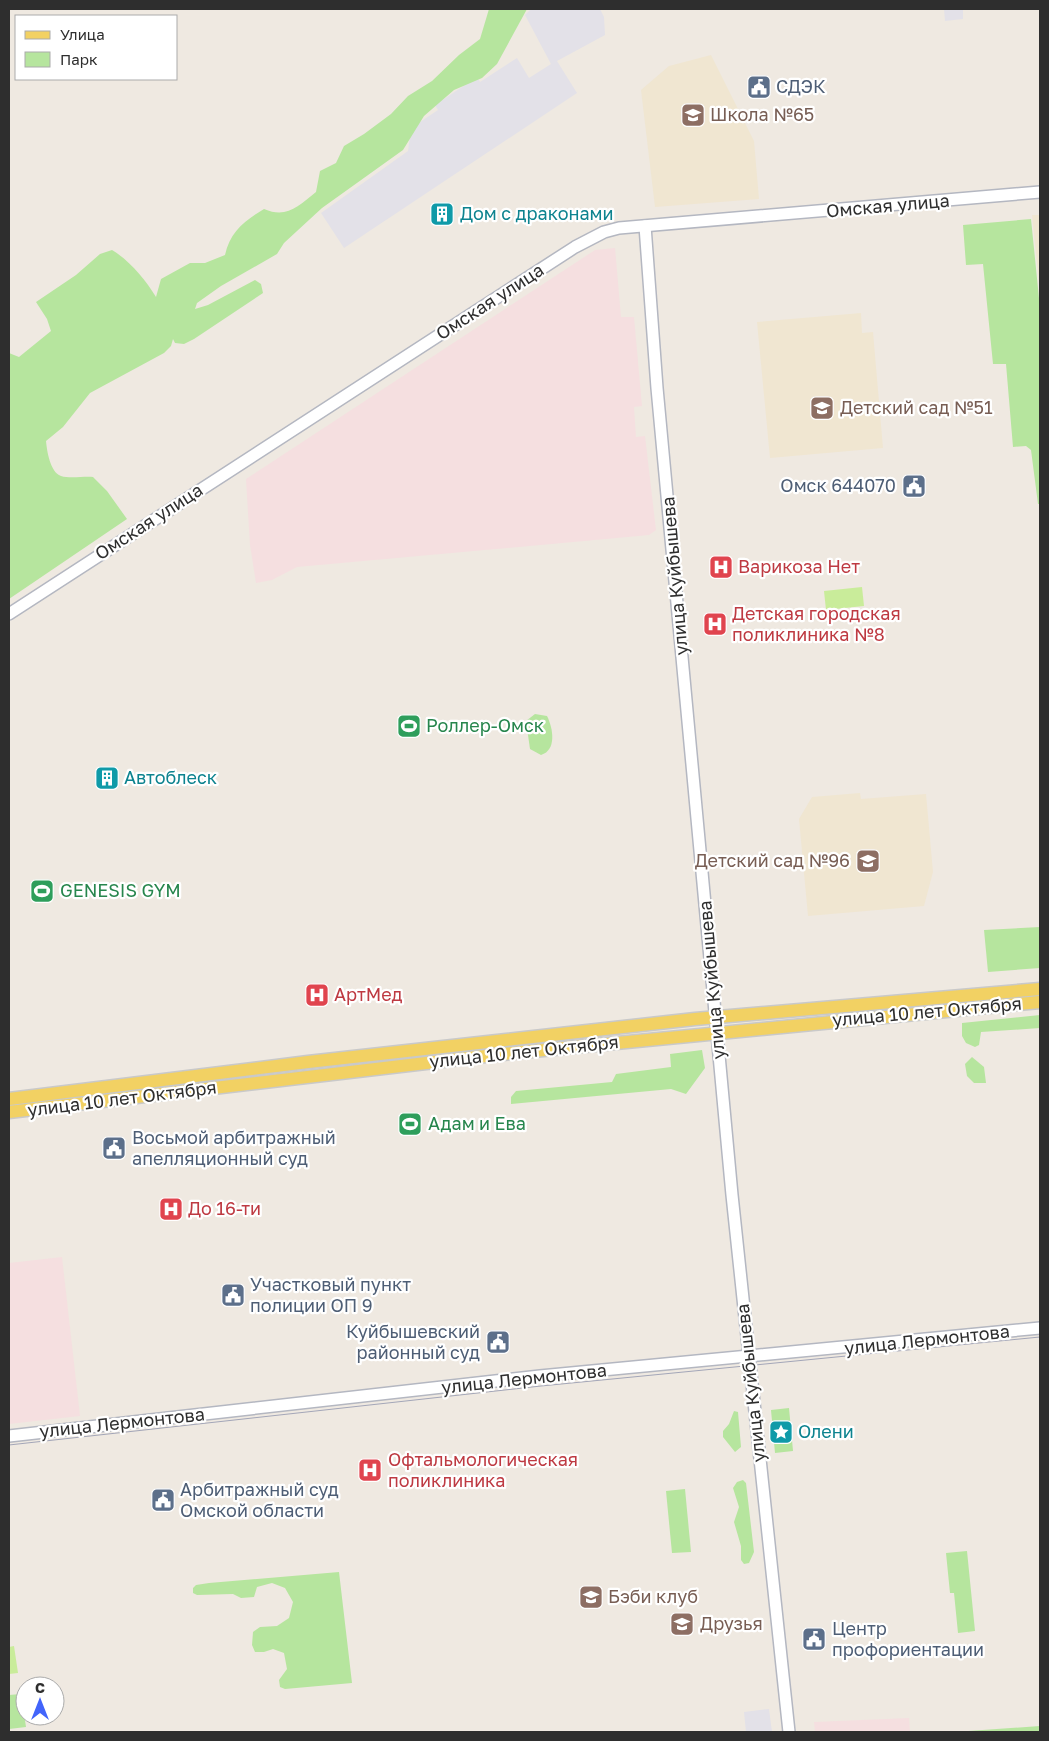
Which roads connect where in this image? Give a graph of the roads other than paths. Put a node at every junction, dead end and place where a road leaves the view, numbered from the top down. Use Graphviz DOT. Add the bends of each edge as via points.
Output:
graph roads {
  1 [pos="1040,192"];
  2 [pos="645,226"];
  3 [pos="9,614"];
  4 [pos="1040,989"];
  5 [pos="1040,1002"];
  6 [pos="715,1017"];
  7 [pos="717,1032"];
  8 [pos="9,1099"];
  9 [pos="9,1112"];
  10 [pos="1040,1328"];
  11 [pos="748,1357"];
  12 [pos="9,1436"];
  13 [pos="789,1732"];
  1 -- 2 [label="main road, Омская улица"];
  2 -- 3 [label="main road, Омская улица" via="604,232 575,247"];
  2 -- 6 [label="main road, улица Куйбышева"];
  4 -- 6 [label="main road, улица 10 лет Октября"];
  5 -- 7 [label="main road, улица 10 лет Октября"];
  6 -- 7 [label="main road, улица Куйбышева"];
  6 -- 8 [label="main road, улица 10 лет Октября"];
  7 -- 9 [label="main road, улица 10 лет Октября"];
  7 -- 11 [label="main road, улица Куйбышева"];
  10 -- 11 [label="main road, улица Лермонтова"];
  11 -- 12 [label="main road, улица Лермонтова" via="540,1376"];
  11 -- 13 [label="main road, улица Куйбышева"];
}
